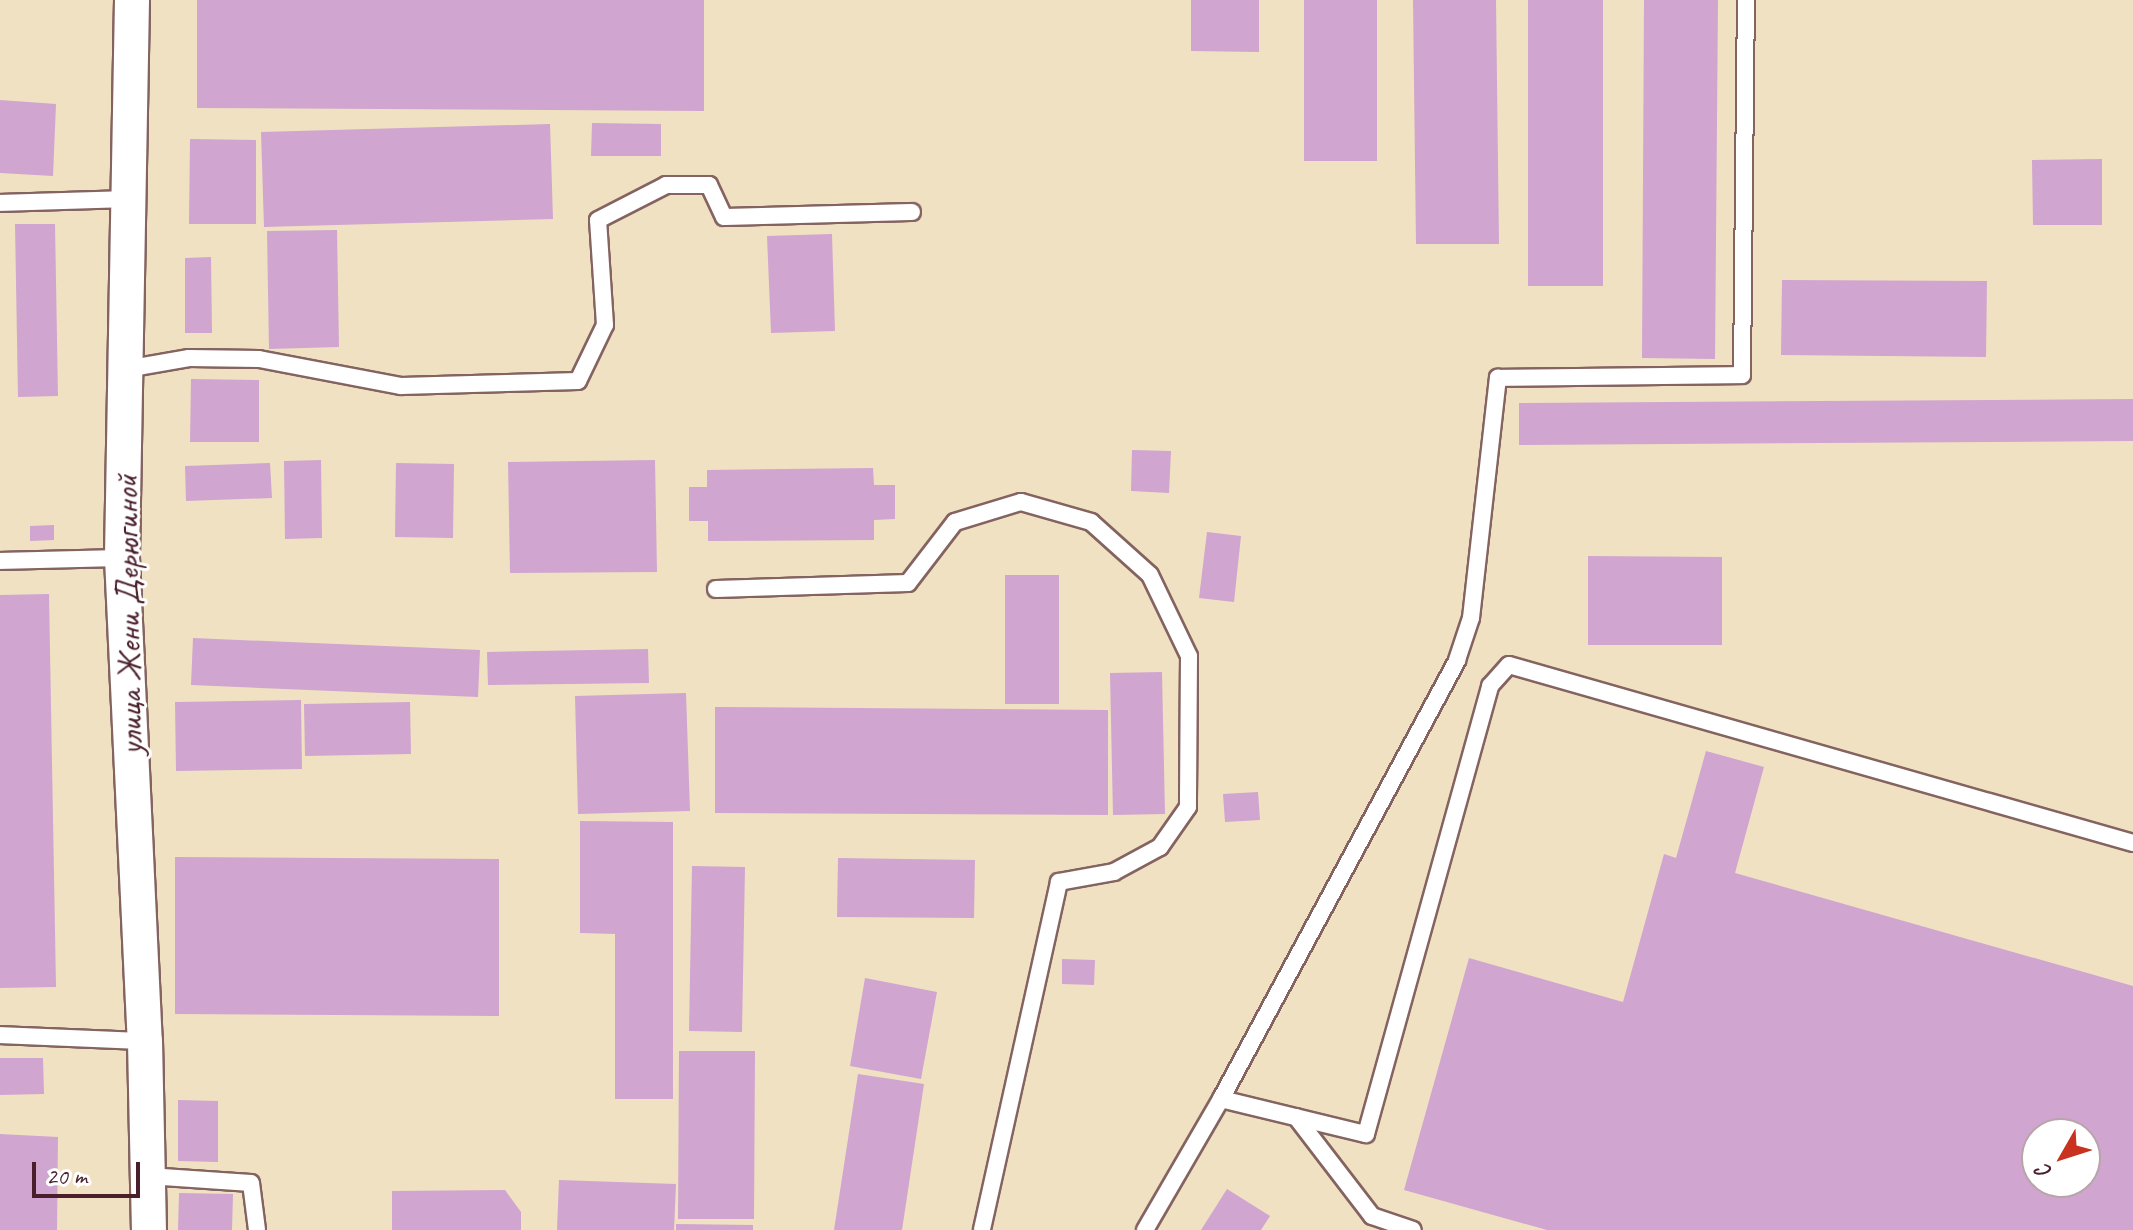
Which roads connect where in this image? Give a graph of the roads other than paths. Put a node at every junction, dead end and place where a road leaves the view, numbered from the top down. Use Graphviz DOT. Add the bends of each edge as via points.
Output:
graph roads {
  1 [pos="132,0"];
  2 [pos="1746,0"];
  3 [pos="129,199"];
  4 [pos="0,203"];
  5 [pos="912,212"];
  6 [pos="126,369"];
  7 [pos="122,558"];
  8 [pos="0,561"];
  9 [pos="716,589"];
  10 [pos="2133,843"];
  11 [pos="0,1035"];
  12 [pos="145,1041"];
  13 [pos="1221,1099"];
  14 [pos="1296,1117"];
  15 [pos="148,1176"];
  16 [pos="149,1230"];
  17 [pos="257,1230"];
  18 [pos="982,1230"];
  19 [pos="1145,1230"];
  20 [pos="1413,1230"];
  1 -- 3 [label="street, улица Жени Дерюгиной"];
  2 -- 13 [label="lane" via="1742,375 1498,378 1471,618 1457,660"];
  3 -- 4 [label="lane"];
  3 -- 6 [label="street, улица Жени Дерюгиной"];
  5 -- 6 [label="lane" via="724,217 709,185 666,185 652,192 598,220 605,325 578,381 401,386 259,359 189,358"];
  6 -- 7 [label="street, улица Жени Дерюгиной"];
  7 -- 8 [label="lane"];
  7 -- 12 [label="street, улица Жени Дерюгиной"];
  9 -- 18 [label="lane" via="908,583 955,522 1021,502 1091,522 1150,575 1189,656 1188,807 1160,847 1114,872 1059,882"];
  10 -- 14 [label="lane" via="1509,665 1490,686 1366,1134"];
  11 -- 12 [label="lane"];
  12 -- 15 [label="street, улица Жени Дерюгиной"];
  13 -- 14 [label="lane"];
  13 -- 19 [label="lane"];
  14 -- 20 [label="lane" via="1372,1216"];
  15 -- 16 [label="street, улица Жени Дерюгиной"];
  15 -- 17 [label="lane" via="251,1183"];
}
